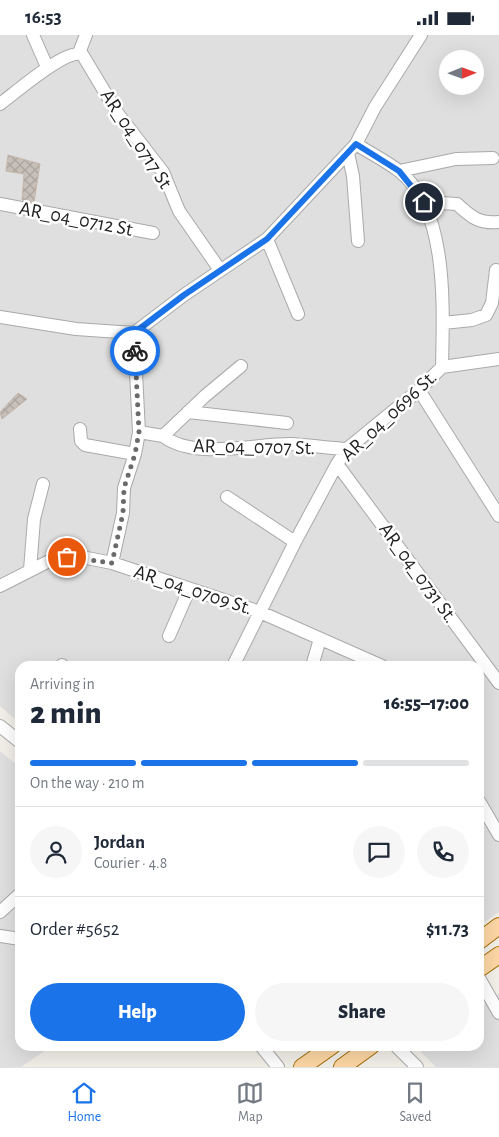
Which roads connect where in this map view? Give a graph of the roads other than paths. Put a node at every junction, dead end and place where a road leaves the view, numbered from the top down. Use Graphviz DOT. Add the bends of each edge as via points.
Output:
graph roads {
  1 [pos="33,35"];
  2 [pos="86,35"];
  3 [pos="421,35"];
  4 [pos="82,55"];
  5 [pos="48,67"];
  6 [pos="0,104"];
  7 [pos="352,149"];
  8 [pos="493,158"];
  9 [pos="399,171"];
  10 [pos="424,202"];
  11 [pos="0,204"];
  12 [pos="499,222"];
  13 [pos="153,233"];
  14 [pos="267,239"];
  15 [pos="358,241"];
  16 [pos="220,270"];
  17 [pos="496,270"];
  18 [pos="298,314"];
  19 [pos="0,317"];
  20 [pos="443,323"];
  21 [pos="134,333"];
  22 [pos="499,359"];
  23 [pos="241,366"];
  24 [pos="442,367"];
  25 [pos="419,390"];
  26 [pos="188,412"];
  27 [pos="287,423"];
  28 [pos="80,429"];
  29 [pos="139,432"];
  30 [pos="163,436"];
  31 [pos="347,449"];
  32 [pos="135,454"];
  33 [pos="337,464"];
  34 [pos="43,484"];
  35 [pos="227,497"];
  36 [pos="499,516"];
  37 [pos="295,542"];
  38 [pos="112,563"];
  39 [pos="30,570"];
  40 [pos="0,586"];
  41 [pos="189,590"];
  42 [pos="260,613"];
  43 [pos="169,636"];
  44 [pos="320,639"];
  45 [pos="236,661"];
  46 [pos="313,661"];
  47 [pos="371,661"];
  48 [pos="483,661"];
  49 [pos="484,663"];
  50 [pos="499,683"];
  51 [pos="0,726"];
  52 [pos="15,738"];
  53 [pos="484,810"];
  54 [pos="499,835"];
  55 [pos="15,898"];
  56 [pos="0,912"];
  57 [pos="499,926"];
  58 [pos="0,936"];
  59 [pos="484,937"];
  60 [pos="15,938"];
  61 [pos="499,955"];
  62 [pos="484,966"];
  63 [pos="484,987"];
  64 [pos="499,1013"];
  65 [pos="265,1051"];
  66 [pos="325,1051"];
  67 [pos="363,1051"];
  68 [pos="401,1051"];
  69 [pos="278,1067"];
  70 [pos="302,1067"];
  71 [pos="342,1067"];
  72 [pos="417,1067"];
  1 -- 5 [label="street"];
  2 -- 4 [label="street"];
  3 -- 7 [label="street" via="384,91"];
  4 -- 5 [label="street"];
  4 -- 16 [label="street, AR_04_0717 St" via="118,114 163,173 179,211"];
  5 -- 6 [label="street"];
  7 -- 9 [label="street"];
  7 -- 14 [label="street"];
  7 -- 15 [label="street"];
  8 -- 9 [label="street" via="456,159"];
  9 -- 10 [label="street"];
  10 -- 12 [label="street" via="457,204 472,219"];
  10 -- 20 [label="street" via="435,233"];
  11 -- 13 [label="street, AR_04_0712 St"];
  14 -- 16 [label="street"];
  14 -- 18 [label="street"];
  16 -- 21 [label="street"];
  17 -- 20 [label="street" via="492,303 486,315"];
  19 -- 21 [label="street" via="76,329"];
  20 -- 24 [label="street"];
  21 -- 29 [label="street"];
  22 -- 24 [label="street, AR_04_0696 St."];
  23 -- 26 [label="street"];
  24 -- 25 [label="street, AR_04_0696 St."];
  25 -- 31 [label="street, AR_04_0696 St."];
  25 -- 36 [label="street"];
  26 -- 27 [label="street"];
  26 -- 30 [label="street"];
  28 -- 32 [label="street" via="81,441 85,445"];
  29 -- 30 [label="street, AR_04_0707 St."];
  29 -- 32 [label="street"];
  30 -- 31 [label="street, AR_04_0707 St." via="177,445 222,449 292,444"];
  31 -- 33 [label="street, AR_04_0696 St."];
  32 -- 38 [label="street" via="124,488 123,513"];
  33 -- 37 [label="street, AR_04_0696 St."];
  33 -- 48 [label="street, AR_04_0731 St."];
  34 -- 39 [label="street" via="34,519"];
  35 -- 37 [label="street"];
  37 -- 42 [label="street, AR_04_0696 St."];
  38 -- 39 [label="street, AR_04_0709 St." via="67,557"];
  38 -- 41 [label="street, AR_04_0709 St."];
  39 -- 40 [label="street, AR_04_0709 St."];
  41 -- 42 [label="street, AR_04_0709 St."];
  41 -- 43 [label="street"];
  42 -- 44 [label="street, AR_04_0709 St."];
  42 -- 45 [label="street, AR_04_0696 St."];
  44 -- 46 [label="street"];
  44 -- 47 [label="street, AR_04_0709 St."];
  49 -- 50 [label="street, AR_04_0731 St."];
  51 -- 52 [label="street"];
  53 -- 54 [label="street"];
  55 -- 56 [label="street"];
  57 -- 59 [label="main road"];
  58 -- 60 [label="street"];
  61 -- 62 [label="main road"];
  63 -- 64 [label="street"];
  65 -- 69 [label="street"];
  66 -- 70 [label="main road"];
  67 -- 71 [label="main road"];
  68 -- 72 [label="street"];
}
